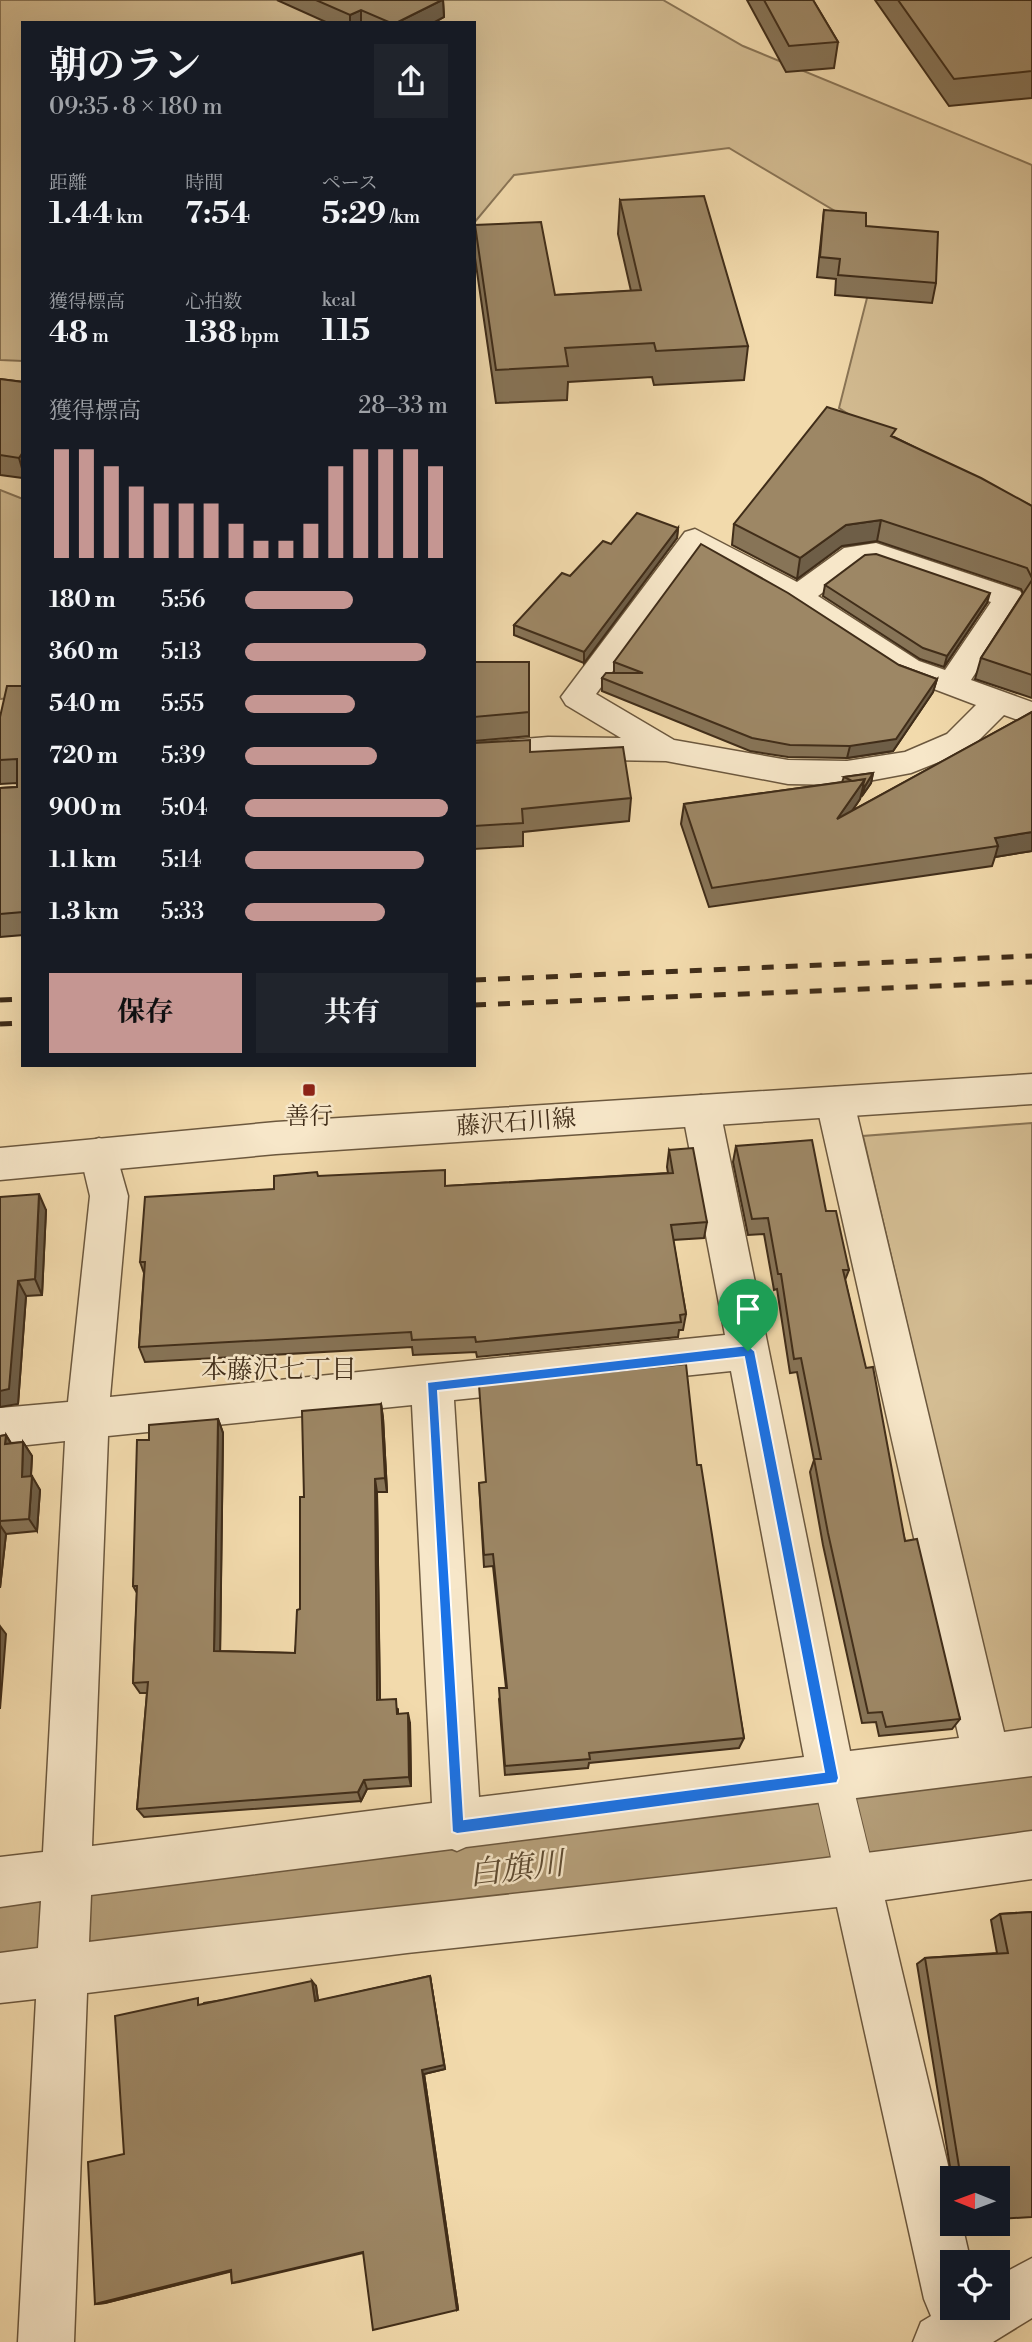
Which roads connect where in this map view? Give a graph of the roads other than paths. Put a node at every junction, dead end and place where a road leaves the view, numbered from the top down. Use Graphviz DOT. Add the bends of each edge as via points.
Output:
graph roads {
  1 [pos="798,596"];
  2 [pos="952,684"];
  3 [pos="998,702"];
  4 [pos="1032,714"];
  5 [pos="666,750"];
  6 [pos="476,754"];
  7 [pos="1032,1089"];
  8 [pos="835,1102"];
  9 [pos="701,1110"];
  10 [pos="99,1154"];
  11 [pos="0,1164"];
  12 [pos="748,1351"];
  13 [pos="432,1386"];
  14 [pos="87,1420"];
  15 [pos="0,1428"];
  16 [pos="1010,1755"];
  17 [pos="834,1785"];
  18 [pos="457,1827"];
  19 [pos="1032,1855"];
  20 [pos="851,1861"];
  21 [pos="0,1882"];
  22 [pos="66,1882"];
  23 [pos="62,1958"];
  24 [pos="0,1978"];
  25 [pos="950,2250"];
  26 [pos="1032,2286"];
  27 [pos="1010,2296"];
  28 [pos="46,2342"];
  1 -- 2 [label="street" via="882,654"];
  1 -- 2 [label="street" via="854,555 876,552 1009,598"];
  1 -- 5 [label="street" via="695,538 577,697"];
  2 -- 3 [label="street"];
  3 -- 4 [label="street"];
  3 -- 5 [label="street" via="958,742 911,762 846,773 788,772"];
  5 -- 6 [label="street" via="548,748"];
  7 -- 8 [label="street, 藤沢石川線"];
  8 -- 9 [label="street, 藤沢石川線"];
  8 -- 16 [label="street"];
  9 -- 10 [label="street, 藤沢石川線"];
  9 -- 12 [label="street"];
  10 -- 11 [label="street, 藤沢石川線"];
  10 -- 14 [label="street" via="109,1195"];
  12 -- 13 [label="street"];
  12 -- 17 [label="street"];
  13 -- 14 [label="street"];
  13 -- 18 [label="street"];
  14 -- 15 [label="street"];
  14 -- 22 [label="street"];
  16 -- 17 [label="street"];
  17 -- 18 [label="street"];
  17 -- 20 [label="street"];
  18 -- 22 [label="street"];
  19 -- 20 [label="street"];
  20 -- 23 [label="street" via="407,1928"];
  20 -- 25 [label="street"];
  21 -- 22 [label="street"];
  22 -- 23 [label="street"];
  23 -- 24 [label="street"];
  23 -- 28 [label="street"];
  26 -- 27 [label="street"];
}
